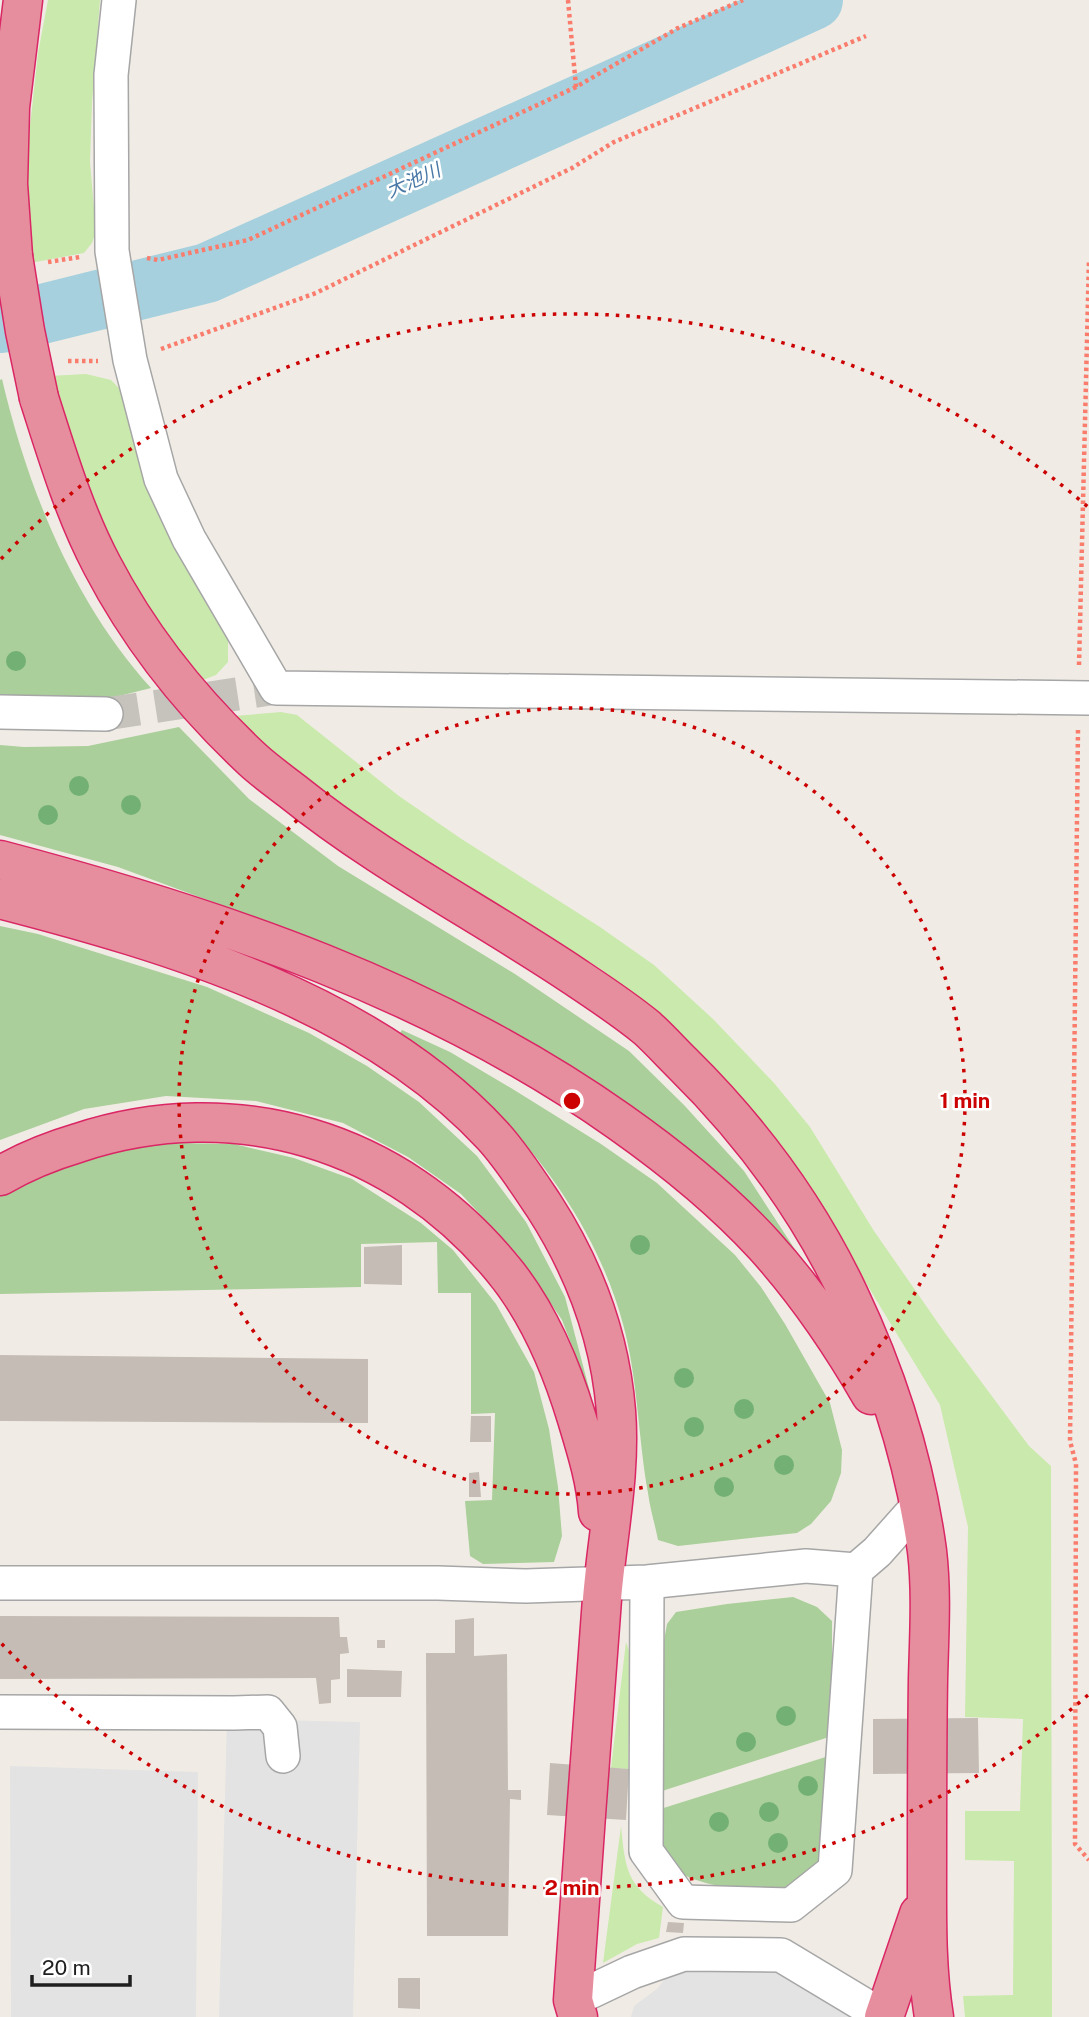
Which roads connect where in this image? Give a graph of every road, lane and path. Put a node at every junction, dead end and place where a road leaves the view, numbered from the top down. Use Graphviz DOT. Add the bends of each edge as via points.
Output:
graph roads {
  1 [pos="23,0"];
  2 [pos="119,0"];
  3 [pos="568,0"];
  4 [pos="743,0"];
  5 [pos="866,36"];
  6 [pos="576,87"];
  7 [pos="112,251"];
  8 [pos="1089,259"];
  9 [pos="25,260"];
  10 [pos="130,360"];
  11 [pos="1084,698"];
  12 [pos="0,712"];
  13 [pos="106,713"];
  14 [pos="0,860"];
  15 [pos="0,899"];
  16 [pos="0,1176"];
  17 [pos="918,1506"];
  18 [pos="856,1570"];
  19 [pos="647,1582"];
  20 [pos="0,1583"];
  21 [pos="604,1584"];
  22 [pos="0,1712"];
  23 [pos="283,1756"];
  24 [pos="1089,1860"];
  25 [pos="927,1889"];
  26 [pos="573,2011"];
  27 [pos="884,2017"];
  28 [pos="934,2017"];
  1 -- 9 [label="highway" via="10,107 8,184"];
  2 -- 7 [label="street" via="111,75"];
  3 -- 6 [label="path"];
  4 -- 6 [label="path" via="678,28"];
  5 -- 10 [label="path" via="614,142 572,168 316,293"];
  6 -- 7 [label="path" via="248,240 158,260"];
  7 -- 9 [label="path"];
  7 -- 10 [label="street"];
  8 -- 11 [label="path"];
  9 -- 17 [label="highway, bridge" via="25,331 39,398 65,480 100,563 142,634 191,696 254,761 324,818 578,978 646,1027 714,1095 772,1164 849,1295 890,1396"];
  10 -- 11 [label="street" via="161,479 189,539 275,688"];
  11 -- 24 [label="path" via="1070,1441 1076,1464 1075,1844"];
  12 -- 13 [label="street"];
  14 -- 17 [label="highway" via="246,934 424,1008 586,1098 663,1152 718,1199 807,1299 887,1422"];
  15 -- 21 [label="highway" via="116,930 310,1004 418,1068 495,1138 557,1226 599,1321 616,1413"];
  16 -- 21 [label="highway" via="107,1133 158,1124 258,1125 352,1153 437,1203 504,1270 553,1352 597,1493"];
  17 -- 18 [label="street"];
  17 -- 25 [label="highway" via="927,1553 929,1607"];
  18 -- 19 [label="street" via="806,1566"];
  18 -- 19 [label="street" via="835,1870 791,1905 683,1902 646,1851"];
  19 -- 21 [label="street"];
  20 -- 21 [label="street"];
  21 -- 26 [label="highway"];
  22 -- 23 [label="street" via="268,1712 280,1727"];
  25 -- 27 [label="highway"];
  25 -- 28 [label="highway"];
  26 -- 27 [label="street" via="632,1972 684,1954 781,1955"];
}
